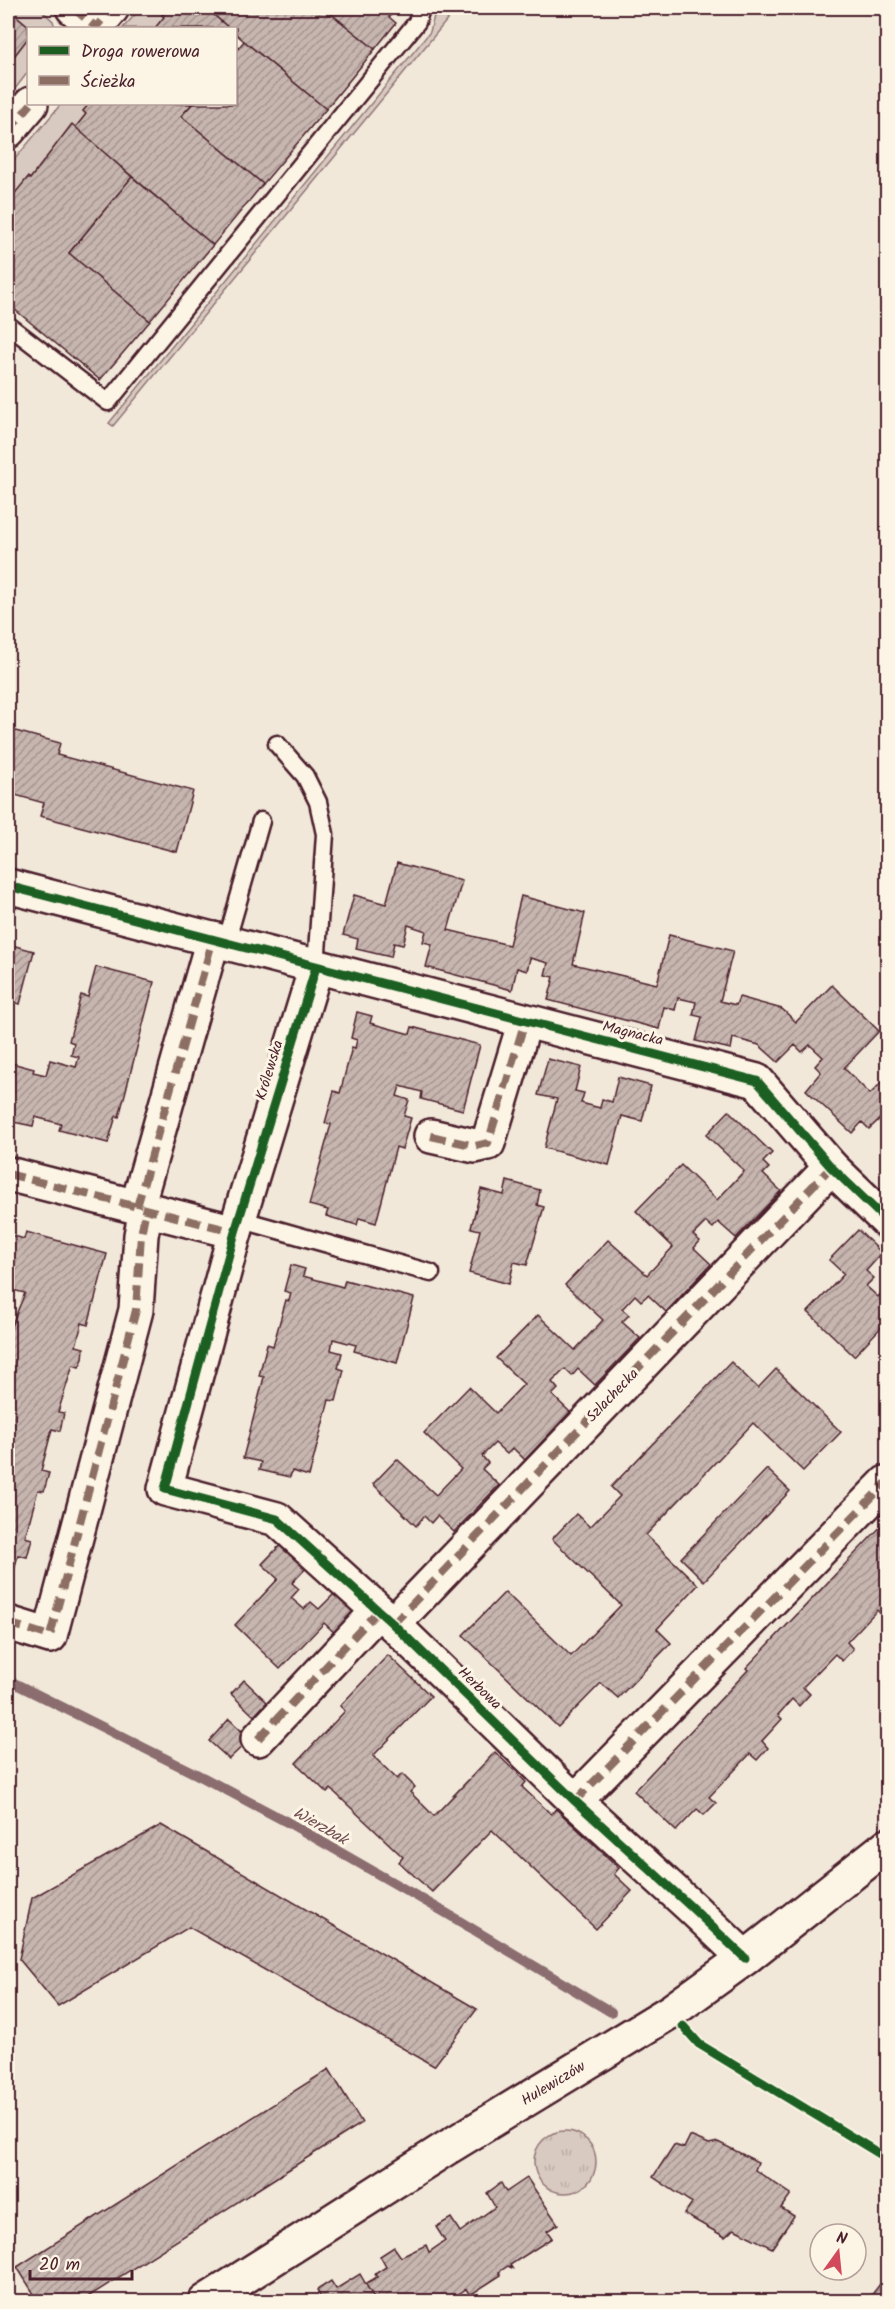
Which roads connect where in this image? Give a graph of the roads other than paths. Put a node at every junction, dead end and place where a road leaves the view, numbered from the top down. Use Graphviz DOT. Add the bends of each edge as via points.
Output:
graph roads {
  1 [pos="421,8"];
  2 [pos="30,105"];
  3 [pos="8,131"];
  4 [pos="8,325"];
  5 [pos="277,744"];
  6 [pos="261,821"];
  7 [pos="8,886"];
  8 [pos="220,941"];
  9 [pos="316,967"];
  10 [pos="525,1021"];
  11 [pos="431,1136"];
  12 [pos="831,1167"];
  13 [pos="8,1174"];
  14 [pos="142,1208"];
  15 [pos="888,1222"];
  16 [pos="237,1226"];
  17 [pos="431,1273"];
  18 [pos="886,1483"];
  19 [pos="165,1489"];
  20 [pos="385,1618"];
  21 [pos="8,1623"];
  22 [pos="258,1739"];
  23 [pos="575,1801"];
  24 [pos="888,1845"];
  25 [pos="745,1958"];
  26 [pos="205,2301"];
  1 -- 4 [label="lane" via="417,22 108,402"];
  2 -- 3 [label="street"];
  5 -- 9 [label="lane" via="305,776 318,802 325,834"];
  6 -- 8 [label="lane"];
  7 -- 8 [label="street"];
  8 -- 9 [label="street"];
  8 -- 14 [label="street"];
  9 -- 10 [label="street, Magnacka"];
  9 -- 16 [label="street, Królewska"];
  10 -- 11 [label="street" via="488,1143 475,1146"];
  10 -- 12 [label="street, Magnacka" via="757,1081"];
  12 -- 15 [label="street, Magnacka"];
  12 -- 20 [label="street, Szlachecka"];
  13 -- 14 [label="street"];
  14 -- 16 [label="street"];
  14 -- 21 [label="street" via="136,1310 50,1636"];
  16 -- 17 [label="lane"];
  16 -- 19 [label="street, Królewska"];
  18 -- 23 [label="street"];
  19 -- 20 [label="street, Herbowa" via="277,1519"];
  20 -- 22 [label="street, Szlachecka"];
  20 -- 23 [label="street, Herbowa"];
  23 -- 25 [label="street, Herbowa"];
  24 -- 25 [label="street, Hulewiczów"];
  25 -- 26 [label="street, Hulewiczów" via="672,2010"];
}
